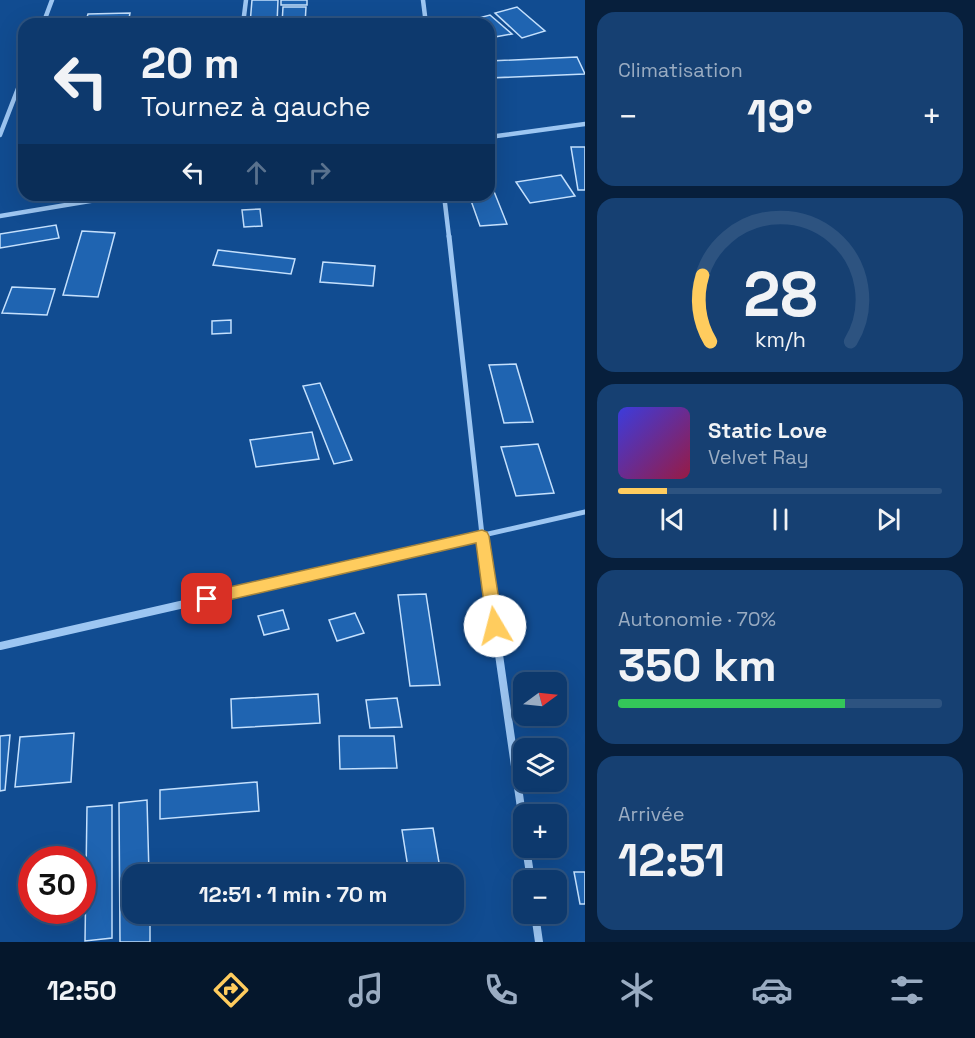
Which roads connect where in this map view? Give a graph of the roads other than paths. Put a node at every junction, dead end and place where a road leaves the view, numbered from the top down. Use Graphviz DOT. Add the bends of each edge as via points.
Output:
graph roads {
  1 [pos="52,0"];
  2 [pos="246,0"];
  3 [pos="423,0"];
  4 [pos="45,18"];
  5 [pos="244,18"];
  6 [pos="425,18"];
  7 [pos="18,88"];
  8 [pos="585,124"];
  9 [pos="0,135"];
  10 [pos="495,136"];
  11 [pos="90,201"];
  12 [pos="445,201"];
  13 [pos="0,216"];
  14 [pos="585,512"];
  15 [pos="482,536"];
  16 [pos="0,646"];
  17 [pos="520,804"];
  18 [pos="537,924"];
  19 [pos="539,942"];
  1 -- 4 [label="street"];
  2 -- 5 [label="street"];
  3 -- 6 [label="street"];
  7 -- 9 [label="street"];
  8 -- 10 [label="street"];
  11 -- 13 [label="street"];
  12 -- 15 [label="street"];
  14 -- 15 [label="street"];
  15 -- 16 [label="street"];
  15 -- 17 [label="street"];
  18 -- 19 [label="street"];
}
